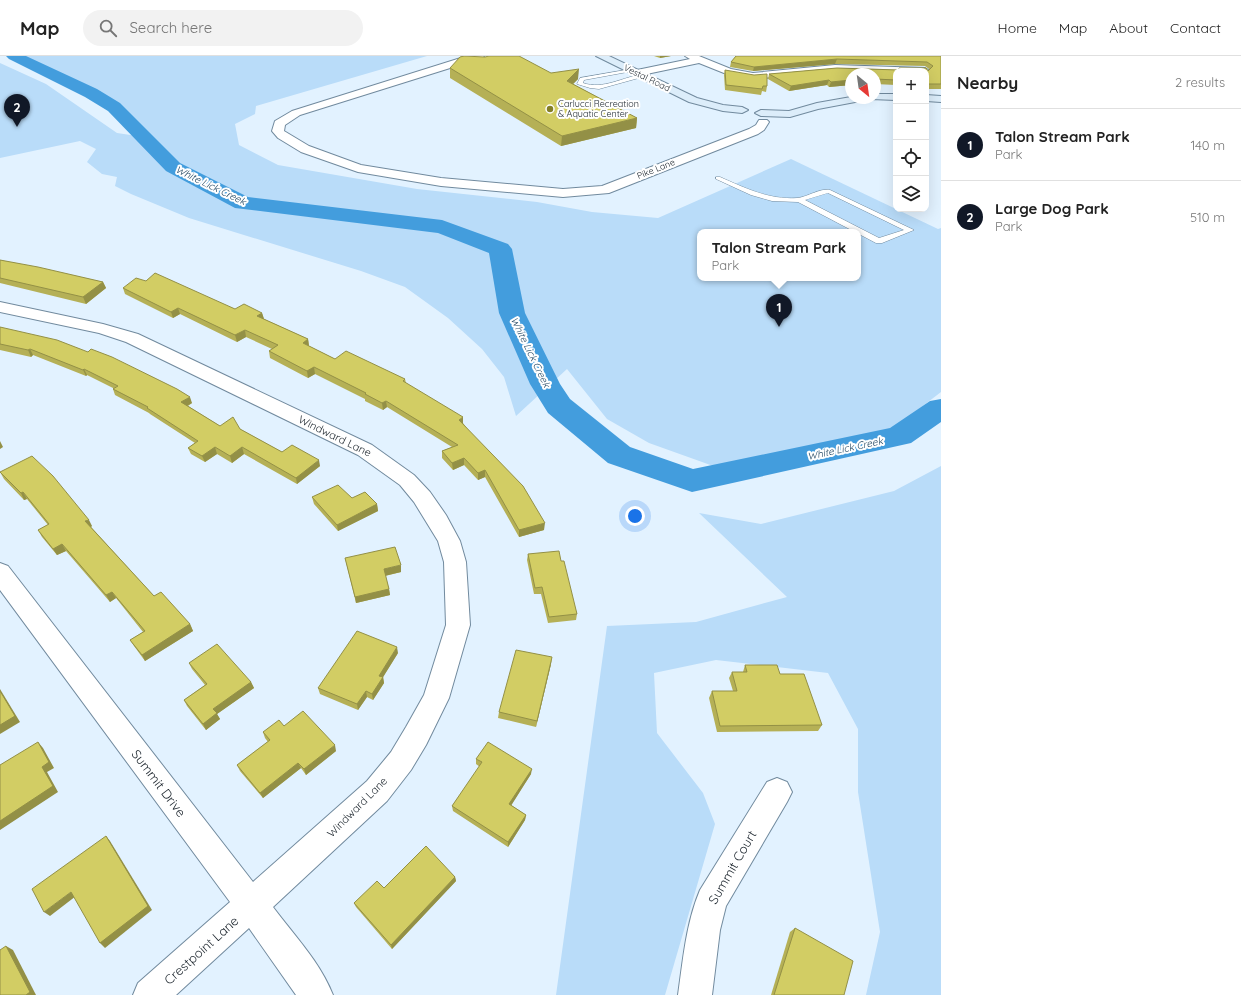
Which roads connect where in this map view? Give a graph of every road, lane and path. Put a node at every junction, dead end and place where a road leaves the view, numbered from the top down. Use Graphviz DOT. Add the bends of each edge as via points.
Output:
graph roads {
  1 [pos="480,56"];
  2 [pos="601,56"];
  3 [pos="695,58"];
  4 [pos="893,70"];
  5 [pos="637,73"];
  6 [pos="881,97"];
  7 [pos="893,97"];
  8 [pos="929,98"];
  9 [pos="941,99"];
  10 [pos="693,100"];
  11 [pos="845,102"];
  12 [pos="742,110"];
  13 [pos="763,119"];
  14 [pos="739,123"];
  15 [pos="718,178"];
  16 [pos="799,200"];
  17 [pos="856,229"];
  18 [pos="861,232"];
  19 [pos="0,307"];
  20 [pos="0,572"];
  21 [pos="776,792"];
  22 [pos="251,905"];
  23 [pos="150,995"];
  24 [pos="316,995"];
  25 [pos="695,995"];
  1 -- 14 [label="street, Pike Lane" via="296,113 279,124 278,131 305,149 358,168 448,182 563,193 604,190"];
  2 -- 5 [label="street, Vestal Road"];
  3 -- 4 [label="street" via="728,71 753,76 835,68"];
  3 -- 5 [label="street"];
  5 -- 5 [label="lane" via="582,80 580,84 590,88 607,86"];
  5 -- 10 [label="street, Vestal Road"];
  6 -- 7 [label="street"];
  8 -- 9 [label="street"];
  10 -- 12 [label="street, Vestal Road"];
  10 -- 14 [label="street, Vestal Road" via="695,103 720,111"];
  11 -- 13 [label="street" via="826,106 803,116"];
  12 -- 13 [label="street, Vestal Road"];
  12 -- 14 [label="street" via="732,112"];
  13 -- 14 [label="street, Pike Lane" via="758,129 750,134"];
  15 -- 16 [label="lane" via="753,194 772,199"];
  16 -- 17 [label="lane"];
  16 -- 18 [label="lane" via="828,191 910,230 879,241"];
  19 -- 22 [label="street, Windward Lane" via="103,329 132,338 365,450 407,480 422,497 449,541 455,562 458,625 436,698 416,736 401,761 377,791"];
  20 -- 22 [label="street, Summit Drive"];
  21 -- 25 [label="street, Summit Court" via="711,901 704,930"];
  22 -- 23 [label="street, Crestpoint Lane"];
  22 -- 24 [label="street, Summit Drive"];
}
